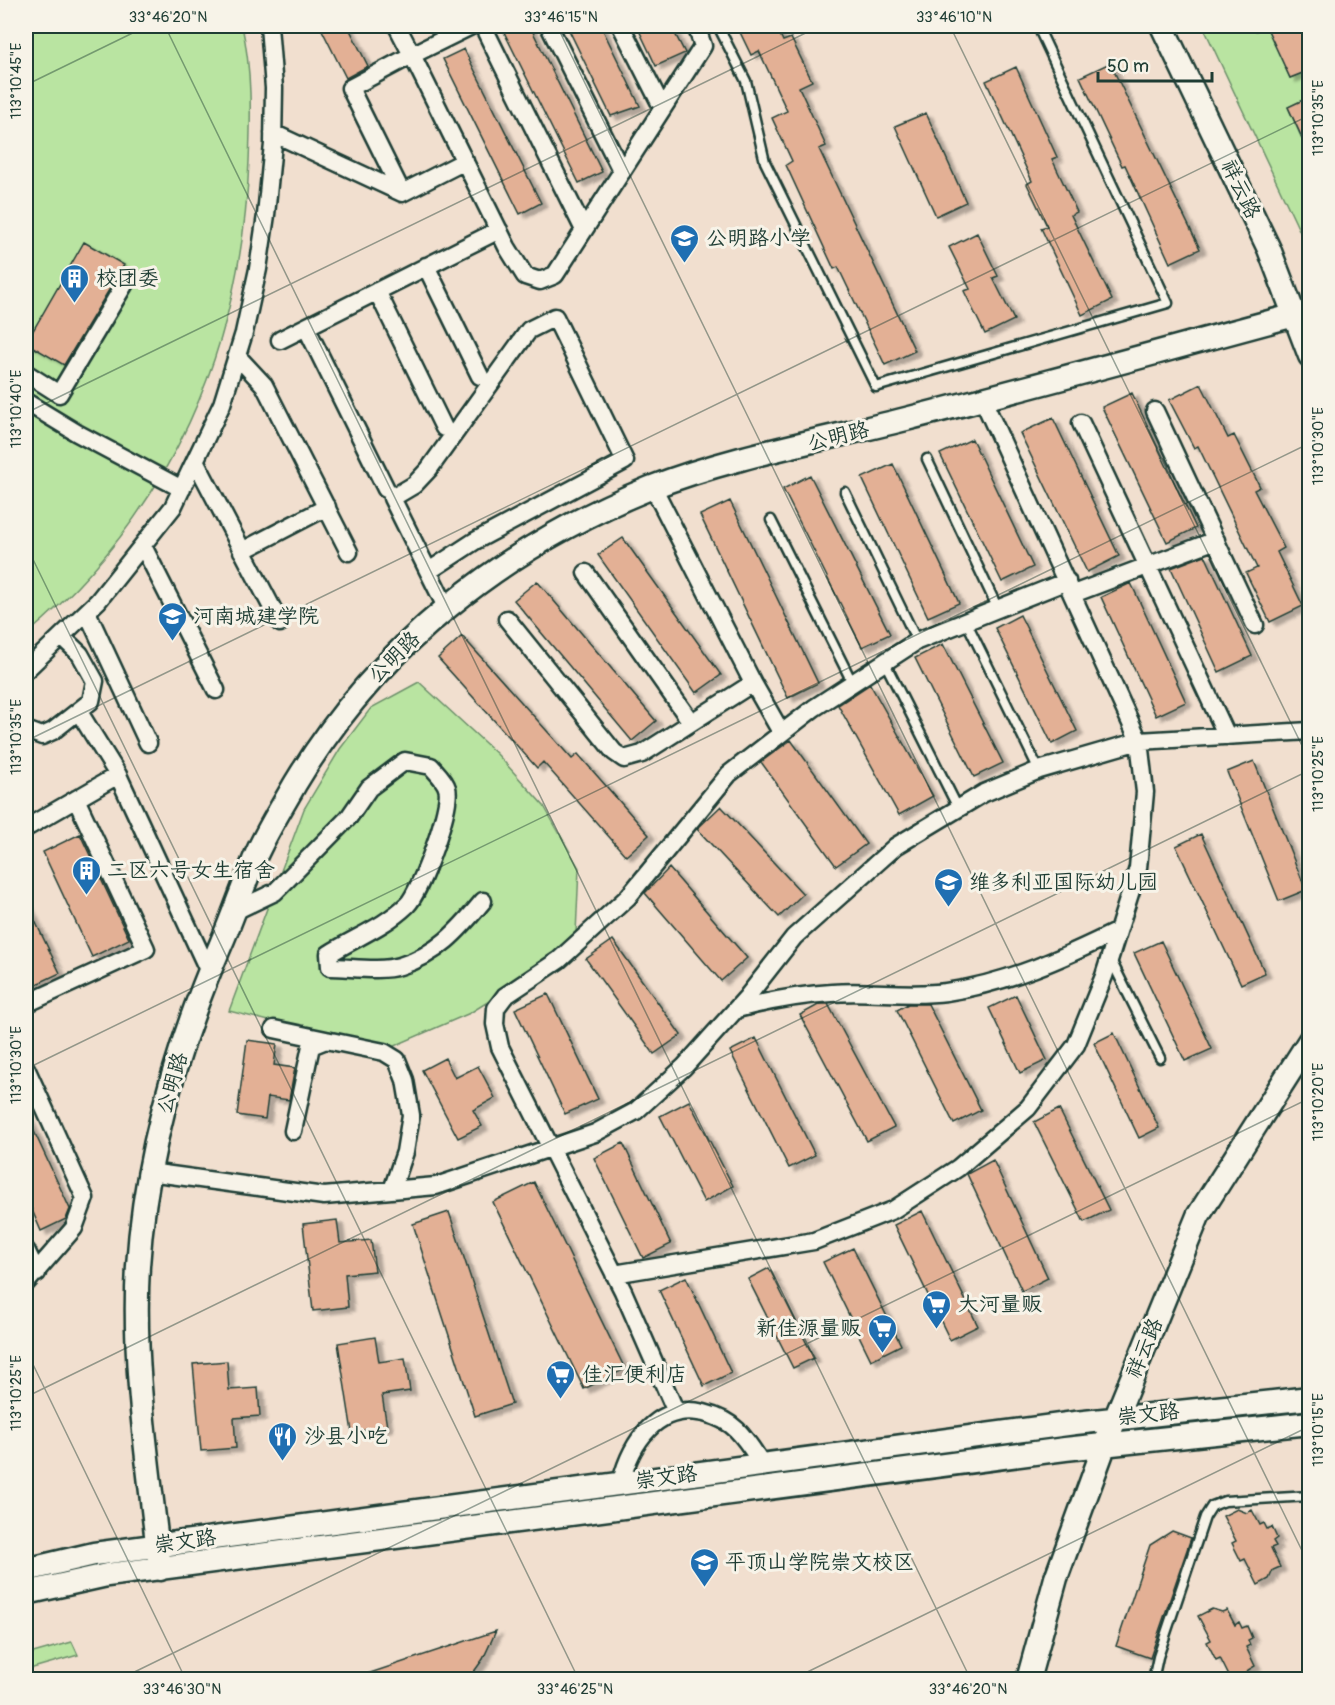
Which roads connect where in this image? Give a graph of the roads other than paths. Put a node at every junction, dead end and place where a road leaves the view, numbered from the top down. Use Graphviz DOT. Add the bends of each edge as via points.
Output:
graph roads {
  1 [pos="269,26"];
  2 [pos="397,26"];
  3 [pos="471,26"];
  4 [pos="483,26"];
  5 [pos="549,26"];
  6 [pos="621,26"];
  7 [pos="696,26"];
  8 [pos="718,26"];
  9 [pos="1042,26"];
  10 [pos="1162,26"];
  11 [pos="412,55"];
  12 [pos="662,107"];
  13 [pos="273,133"];
  14 [pos="465,161"];
  15 [pos="622,172"];
  16 [pos="402,193"];
  17 [pos="499,230"];
  18 [pos="584,230"];
  19 [pos="426,266"];
  20 [pos="127,280"];
  21 [pos="377,291"];
  22 [pos="1295,315"];
  23 [pos="306,327"];
  24 [pos="280,340"];
  25 [pos="237,356"];
  26 [pos="1310,356"];
  27 [pos="26,373"];
  28 [pos="480,376"];
  29 [pos="983,400"];
  30 [pos="26,402"];
  31 [pos="1155,411"];
  32 [pos="1081,423"];
  33 [pos="444,428"];
  34 [pos="927,459"];
  35 [pos="196,462"];
  36 [pos="653,487"];
  37 [pos="182,489"];
  38 [pos="386,489"];
  39 [pos="845,492"];
  40 [pos="327,507"];
  41 [pos="771,520"];
  42 [pos="1216,540"];
  43 [pos="143,546"];
  44 [pos="242,551"];
  45 [pos="349,552"];
  46 [pos="1147,566"];
  47 [pos="429,571"];
  48 [pos="586,573"];
  49 [pos="1070,588"];
  50 [pos="446,607"];
  51 [pos="998,609"];
  52 [pos="87,612"];
  53 [pos="507,619"];
  54 [pos="966,621"];
  55 [pos="280,623"];
  56 [pos="1256,625"];
  57 [pos="62,637"];
  58 [pos="917,641"];
  59 [pos="884,661"];
  60 [pos="28,664"];
  61 [pos="852,682"];
  62 [pos="753,683"];
  63 [pos="216,690"];
  64 [pos="79,712"];
  65 [pos="691,723"];
  66 [pos="26,730"];
  67 [pos="1310,731"];
  68 [pos="781,732"];
  69 [pos="1227,736"];
  70 [pos="1139,741"];
  71 [pos="148,743"];
  72 [pos="1039,770"];
  73 [pos="118,775"];
  74 [pos="76,800"];
  75 [pos="958,808"];
  76 [pos="26,828"];
  77 [pos="483,902"];
  78 [pos="235,911"];
  79 [pos="1118,931"];
  80 [pos="1110,958"];
  81 [pos="209,972"];
  82 [pos="26,1004"];
  83 [pos="737,1009"];
  84 [pos="274,1029"];
  85 [pos="326,1040"];
  86 [pos="1308,1046"];
  87 [pos="1160,1058"];
  88 [pos="26,1068"];
  89 [pos="293,1131"];
  90 [pos="551,1147"];
  91 [pos="149,1172"];
  92 [pos="392,1190"];
  93 [pos="26,1250"];
  94 [pos="614,1274"];
  95 [pos="31,1278"];
  96 [pos="1310,1398"];
  97 [pos="676,1412"];
  98 [pos="1116,1418"];
  99 [pos="1310,1423"];
  100 [pos="1105,1444"];
  101 [pos="762,1464"];
  102 [pos="621,1482"];
  103 [pos="1310,1496"];
  104 [pos="158,1545"];
  105 [pos="160,1569"];
  106 [pos="26,1570"];
  107 [pos="26,1593"];
  108 [pos="1028,1680"];
  109 [pos="1154,1680"];
  1 -- 13 [label="street"];
  2 -- 11 [label="street"];
  3 -- 11 [label="street"];
  4 -- 18 [label="street"];
  5 -- 15 [label="street"];
  6 -- 12 [label="street"];
  7 -- 12 [label="street" via="703,46"];
  8 -- 9 [label="lane" via="746,81 765,162 876,387 1168,303 1038,27"];
  10 -- 22 [label="main road, 祥云路" via="1269,249"];
  11 -- 14 [label="street"];
  11 -- 16 [label="street" via="350,88"];
  12 -- 15 [label="street"];
  13 -- 16 [label="street"];
  13 -- 25 [label="street" via="258,269"];
  14 -- 16 [label="street"];
  14 -- 17 [label="street"];
  15 -- 18 [label="street"];
  17 -- 18 [label="street" via="525,276 540,281 555,275"];
  17 -- 19 [label="street"];
  19 -- 21 [label="street"];
  19 -- 28 [label="street"];
  20 -- 27 [label="street" via="59,394"];
  21 -- 23 [label="street"];
  21 -- 33 [label="street"];
  22 -- 26 [label="main road, 祥云路"];
  22 -- 29 [label="main road, 公明路"];
  23 -- 24 [label="street"];
  23 -- 38 [label="street"];
  25 -- 35 [label="street" via="222,404"];
  25 -- 40 [label="street" via="264,385"];
  29 -- 36 [label="main road, 公明路" via="715,467"];
  29 -- 49 [label="street"];
  30 -- 37 [label="street"];
  31 -- 42 [label="street"];
  32 -- 46 [label="street"];
  34 -- 51 [label="lane"];
  35 -- 37 [label="street"];
  35 -- 44 [label="street"];
  36 -- 50 [label="main road, 公明路" via="546,539"];
  36 -- 62 [label="street"];
  37 -- 43 [label="street"];
  39 -- 58 [label="lane"];
  40 -- 44 [label="street"];
  40 -- 45 [label="street"];
  41 -- 61 [label="lane"];
  42 -- 46 [label="street"];
  42 -- 56 [label="street"];
  43 -- 52 [label="street"];
  43 -- 63 [label="street"];
  44 -- 55 [label="street"];
  46 -- 49 [label="street"];
  46 -- 69 [label="street"];
  47 -- 47 [label="street" via="392,498 429,469 529,330 555,317 625,461 475,541"];
  47 -- 50 [label="street"];
  48 -- 65 [label="street"];
  49 -- 51 [label="street"];
  49 -- 70 [label="street"];
  50 -- 78 [label="main road, 公明路" via="368,682 332,729 274,821"];
  51 -- 54 [label="street"];
  52 -- 57 [label="street"];
  52 -- 71 [label="street"];
  53 -- 65 [label="street" via="614,752 624,759 642,754"];
  54 -- 58 [label="street"];
  54 -- 72 [label="lane"];
  57 -- 60 [label="street"];
  57 -- 64 [label="street" via="80,654 95,681 91,701"];
  58 -- 59 [label="street"];
  59 -- 61 [label="street"];
  59 -- 75 [label="lane"];
  61 -- 68 [label="street"];
  62 -- 65 [label="street"];
  62 -- 68 [label="street"];
  64 -- 66 [label="street" via="42,736"];
  64 -- 73 [label="street"];
  67 -- 69 [label="street"];
  68 -- 90 [label="street" via="729,774 628,897 559,960 505,996 496,1008 500,1047"];
  69 -- 70 [label="street"];
  70 -- 72 [label="street"];
  70 -- 79 [label="street" via="1145,792 1138,868"];
  72 -- 75 [label="street"];
  73 -- 74 [label="street"];
  73 -- 81 [label="street"];
  74 -- 76 [label="street"];
  74 -- 82 [label="street" via="146,949"];
  75 -- 83 [label="street" via="896,846 794,937"];
  77 -- 78 [label="street" via="435,951 399,967 330,967 329,954 381,927 410,903 435,845 448,806 447,788 431,766 405,760 369,788 349,817 275,892"];
  78 -- 81 [label="main road, 公明路"];
  79 -- 80 [label="street"];
  79 -- 83 [label="street" via="1047,965 986,984 944,992 833,993"];
  80 -- 87 [label="lane"];
  80 -- 94 [label="street" via="1076,1045 1029,1108 958,1168 893,1210 814,1241"];
  81 -- 91 [label="main road, 公明路" via="169,1085"];
  83 -- 90 [label="street" via="684,1067 636,1111 595,1133"];
  84 -- 85 [label="street"];
  85 -- 89 [label="street" via="311,1046"];
  85 -- 92 [label="street" via="384,1052 397,1060 411,1115 405,1152"];
  86 -- 98 [label="main road, 祥云路" via="1198,1216"];
  88 -- 95 [label="street" via="85,1198 74,1228"];
  90 -- 92 [label="street" via="436,1186"];
  90 -- 94 [label="street"];
  91 -- 92 [label="street" via="324,1196"];
  91 -- 104 [label="main road, 公明路" via="138,1262 136,1319"];
  93 -- 95 [label="street"];
  94 -- 97 [label="street"];
  96 -- 98 [label="main road, 崇文路"];
  97 -- 101 [label="street" via="692,1410 726,1421 748,1442"];
  97 -- 102 [label="street" via="646,1430 627,1459"];
  98 -- 100 [label="main road, 祥云路"];
  98 -- 101 [label="main road, 崇文路"];
  99 -- 100 [label="main road, 崇文路"];
  100 -- 105 [label="main road, 崇文路"];
  100 -- 108 [label="main road, 祥云路" via="1056,1578"];
  101 -- 102 [label="main road, 崇文路"];
  102 -- 104 [label="main road, 崇文路"];
  103 -- 109 [label="lane" via="1225,1501 1212,1506 1158,1657"];
  104 -- 105 [label="main road, 公明路"];
  104 -- 106 [label="main road, 崇文路" via="94,1554"];
  105 -- 107 [label="main road, 崇文路" via="107,1575"];
}
